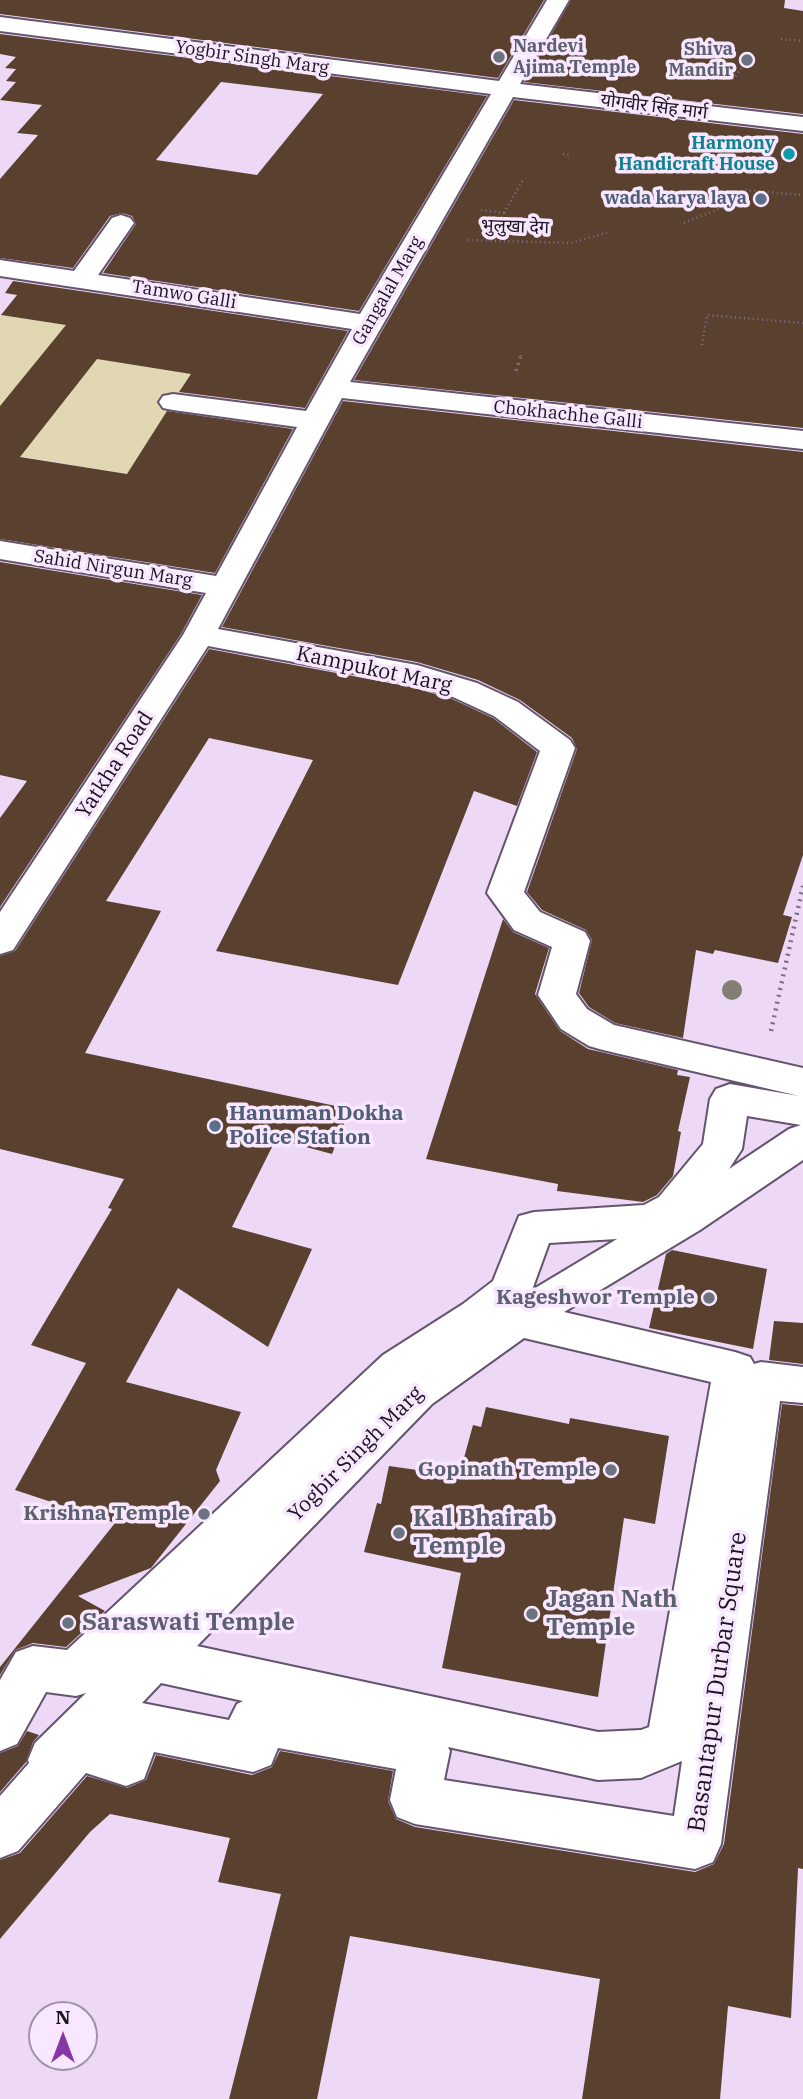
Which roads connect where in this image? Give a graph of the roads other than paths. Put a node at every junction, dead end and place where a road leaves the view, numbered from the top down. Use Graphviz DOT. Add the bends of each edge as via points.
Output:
graph roads {
  1 [pos="558,0"];
  2 [pos="27,8"];
  3 [pos="4,25"];
  4 [pos="505,90"];
  5 [pos="803,124"];
  6 [pos="121,223"];
  7 [pos="0,268"];
  8 [pos="82,279"];
  9 [pos="368,323"];
  10 [pos="332,388"];
  11 [pos="173,402"];
  12 [pos="314,421"];
  13 [pos="803,440"];
  14 [pos="0,550"];
  15 [pos="227,587"];
  16 [pos="199,635"];
  17 [pos="1,938"];
  18 [pos="803,1082"];
  19 [pos="803,1111"];
  20 [pos="803,1140"];
  21 [pos="518,1319"];
  22 [pos="803,1385"];
  23 [pos="152,1659"];
  24 [pos="0,1728"];
  25 [pos="0,1814"];
  26 [pos="0,1833"];
  1 -- 4 [label="street, Gangalal Marg"];
  2 -- 3 [label="street"];
  3 -- 4 [label="street, Yogbir Singh Marg"];
  4 -- 5 [label="street, योगवीर सिंह मार्ग"];
  4 -- 9 [label="street, Gangalal Marg"];
  6 -- 8 [label="street"];
  7 -- 8 [label="street, Tamwo Galli"];
  8 -- 9 [label="street, Tamwo Galli"];
  9 -- 10 [label="street, Gangalal Marg"];
  10 -- 12 [label="street, Gangalal Marg"];
  10 -- 13 [label="street, Chokhachhe Galli"];
  11 -- 12 [label="street"];
  12 -- 15 [label="street, Gangalal Marg"];
  14 -- 15 [label="street, Sahid Nirgun Marg"];
  15 -- 16 [label="street, Yatkha Road"];
  16 -- 17 [label="street, Yatkha Road"];
  16 -- 18 [label="street, Kampukot Marg" via="417,675 506,709 558,748 505,893 527,921 572,941 557,995 574,1019 603,1037"];
  19 -- 24 [label="street" via="730,1099 722,1149 674,1208 651,1221 534,1228 510,1292 398,1368 76,1674 33,1668"];
  20 -- 21 [label="street, Yogbir Singh Marg" via="685,1219"];
  21 -- 23 [label="street, Yogbir Singh Marg" via="416,1391"];
  21 -- 23 [label="street" via="734,1370 671,1742 641,1754 598,1756"];
  22 -- 26 [label="street, Basantapur Durbar Square" via="761,1380 695,1844 415,1800 425,1751 254,1720 253,1748 138,1725 126,1762 77,1747"];
  23 -- 25 [label="street, Yogbir Singh Marg"];
}
